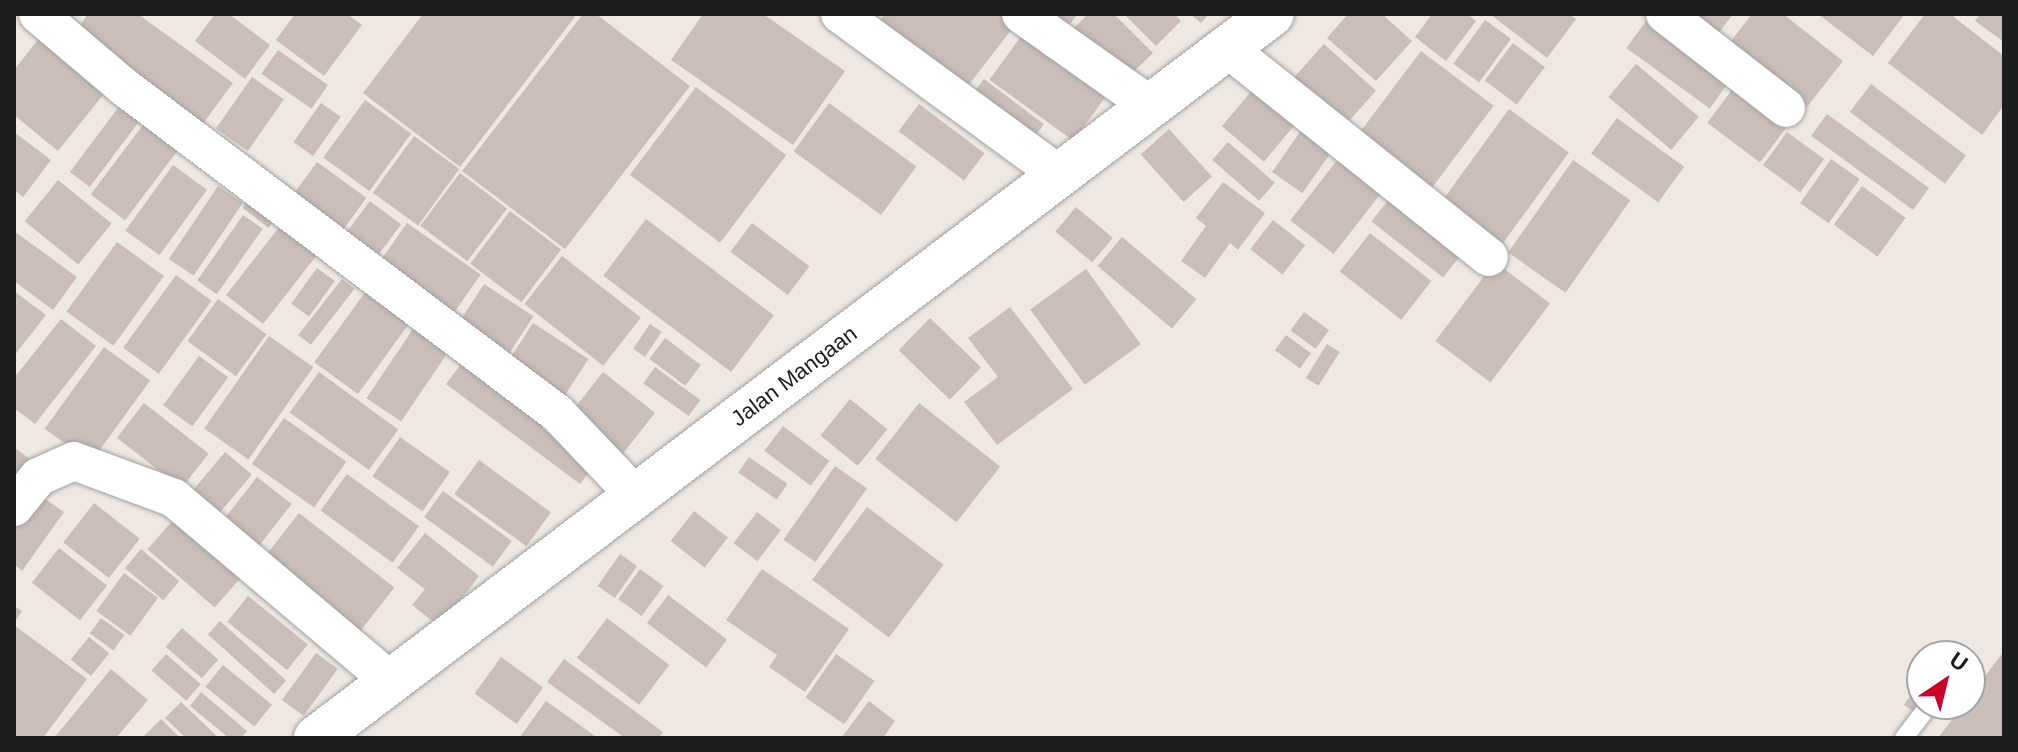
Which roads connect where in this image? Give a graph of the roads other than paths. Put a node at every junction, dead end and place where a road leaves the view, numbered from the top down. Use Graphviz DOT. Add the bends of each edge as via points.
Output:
graph roads {
  1 [pos="38,14"];
  2 [pos="840,14"];
  3 [pos="1021,14"];
  4 [pos="1272,14"];
  5 [pos="1665,14"];
  6 [pos="1227,48"];
  7 [pos="1151,106"];
  8 [pos="1786,108"];
  9 [pos="1060,175"];
  10 [pos="1489,257"];
  11 [pos="636,496"];
  12 [pos="14,507"];
  13 [pos="392,682"];
  14 [pos="1918,720"];
  15 [pos="316,738"];
  16 [pos="1904,738"];
  1 -- 11 [label="street" via="124,87 557,413"];
  2 -- 9 [label="street"];
  3 -- 7 [label="street"];
  4 -- 6 [label="street, Jalan Mangaan"];
  5 -- 8 [label="street"];
  6 -- 7 [label="street, Jalan Mangaan"];
  6 -- 10 [label="street"];
  7 -- 9 [label="street, Jalan Mangaan"];
  9 -- 11 [label="street, Jalan Mangaan"];
  11 -- 13 [label="street, Jalan Mangaan"];
  12 -- 13 [label="street" via="38,477 74,461 174,498"];
  13 -- 15 [label="street, Jalan Mangaan"];
  14 -- 16 [label="lane"];
}
